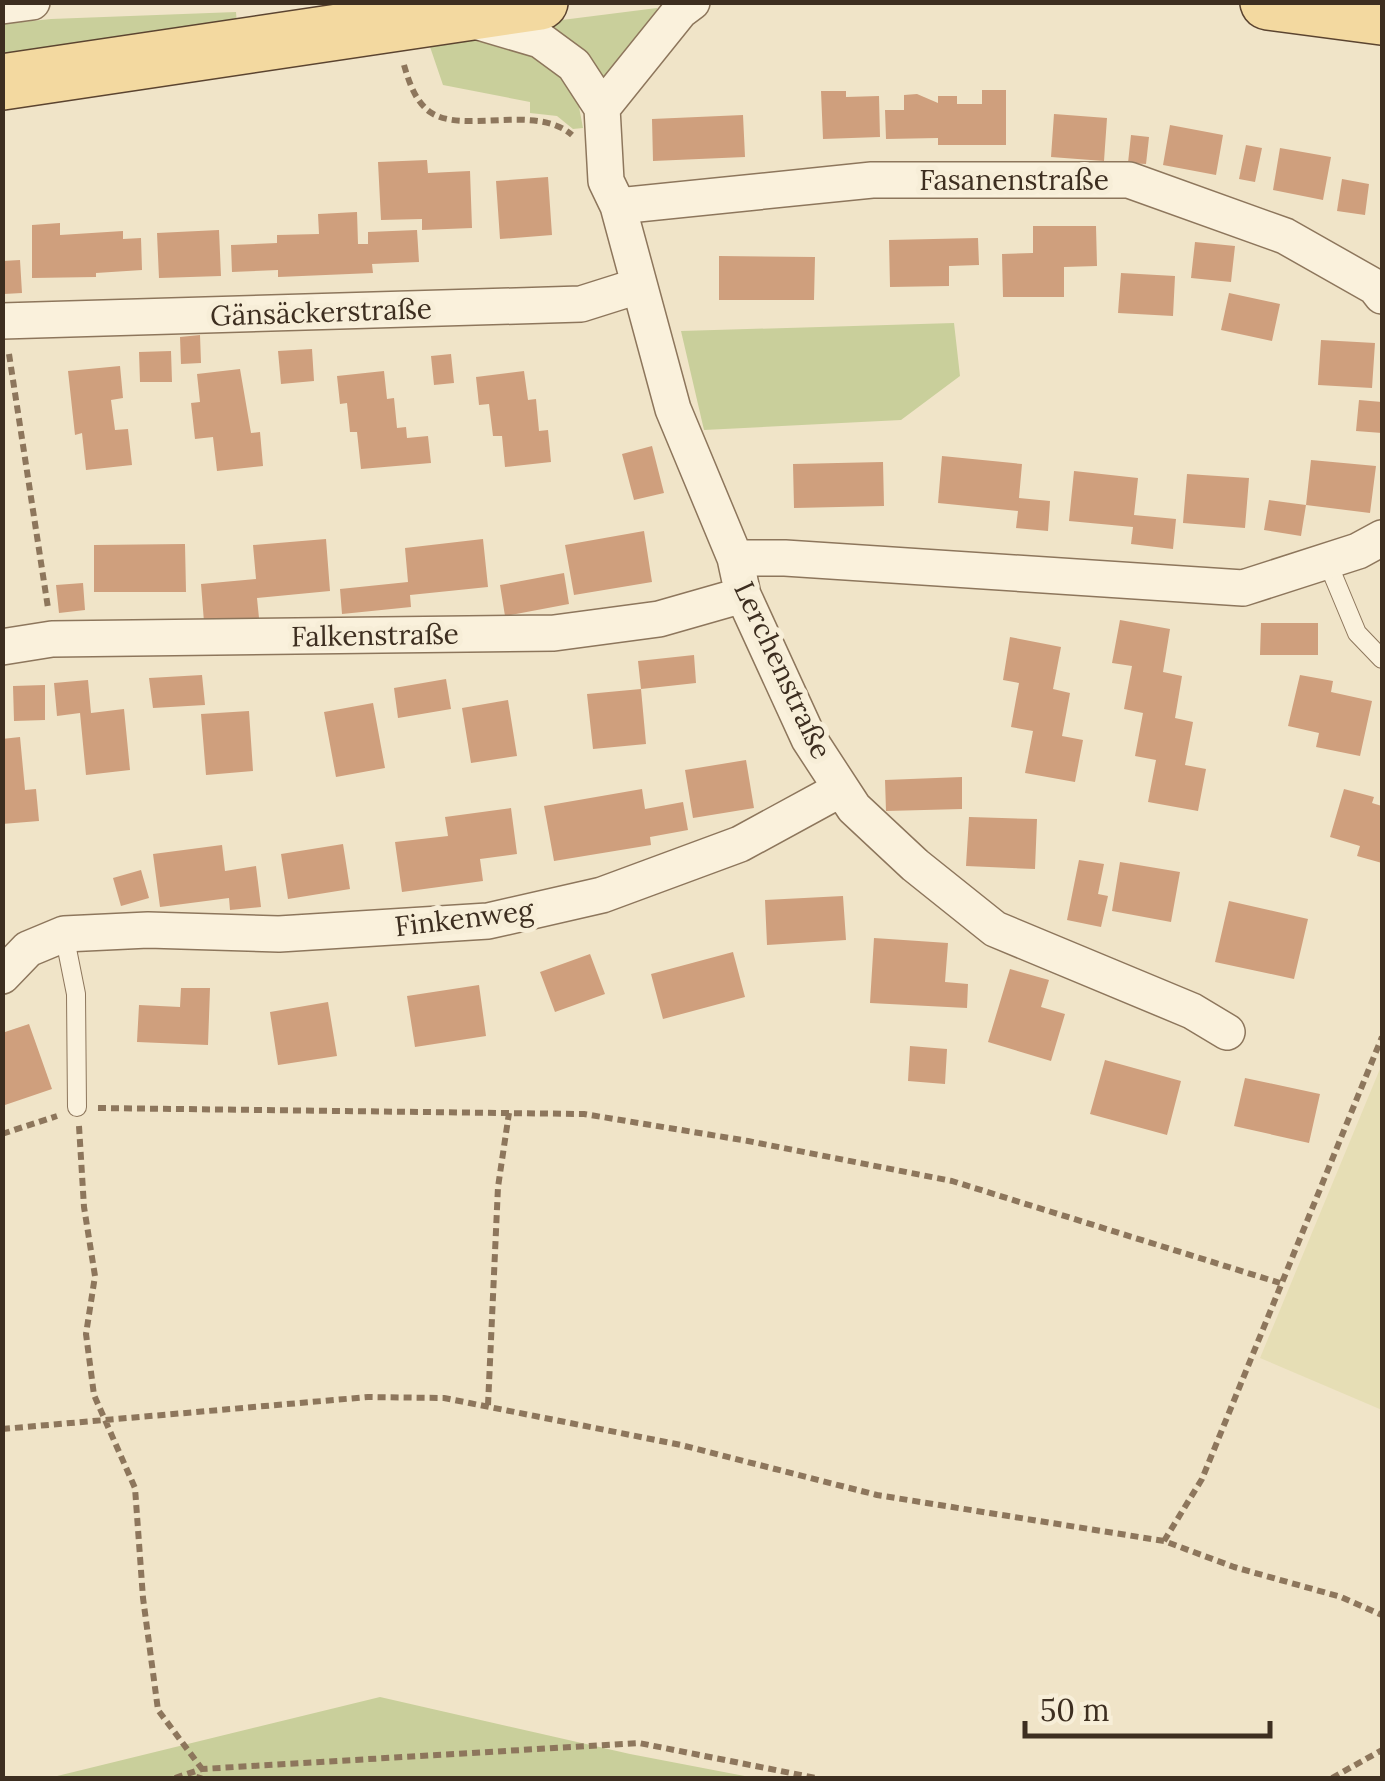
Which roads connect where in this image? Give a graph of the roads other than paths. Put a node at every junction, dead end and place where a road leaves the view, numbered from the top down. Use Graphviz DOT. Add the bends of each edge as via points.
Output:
graph roads {
  1 [pos="32,2"];
  2 [pos="692,2"];
  3 [pos="1268,2"];
  4 [pos="524,3"];
  5 [pos="2,6"];
  6 [pos="441,17"];
  7 [pos="1382,17"];
  8 [pos="2,82"];
  9 [pos="602,124"];
  10 [pos="618,206"];
  11 [pos="638,286"];
  12 [pos="1382,296"];
  13 [pos="3,321"];
  14 [pos="1382,538"];
  15 [pos="735,558"];
  16 [pos="1327,560"];
  17 [pos="743,595"];
  18 [pos="2,647"];
  19 [pos="1382,659"];
  20 [pos="841,789"];
  21 [pos="64,934"];
  22 [pos="2,976"];
  23 [pos="1228,1032"];
  24 [pos="78,1108"];
  1 -- 5 [label="street"];
  2 -- 9 [label="street"];
  3 -- 7 [label="main road"];
  4 -- 6 [label="main road"];
  6 -- 8 [label="main road"];
  6 -- 9 [label="street, Lerchenstraße" via="480,20 540,40 574,66"];
  9 -- 10 [label="street, Lerchenstraße" via="606,181"];
  10 -- 11 [label="street, Lerchenstraße"];
  10 -- 12 [label="street, Fasanenstraße" via="872,180 1129,180 1284,236"];
  11 -- 13 [label="street, Gänsäckerstraße" via="582,304"];
  11 -- 15 [label="street, Lerchenstraße" via="673,409"];
  14 -- 16 [label="street"];
  15 -- 16 [label="street" via="1242,588"];
  15 -- 17 [label="street, Lerchenstraße"];
  16 -- 19 [label="lane" via="1357,633"];
  17 -- 18 [label="street, Falkenstraße" via="659,619 554,633 52,639"];
  17 -- 20 [label="street, Lerchenstraße" via="809,739"];
  20 -- 21 [label="street, Finkenweg" via="740,844 602,895 488,920 279,934"];
  20 -- 23 [label="street, Lerchenstraße" via="915,865 994,928"];
  21 -- 22 [label="street, Finkenweg" via="28,948"];
  21 -- 24 [label="lane" via="76,994"];
}
